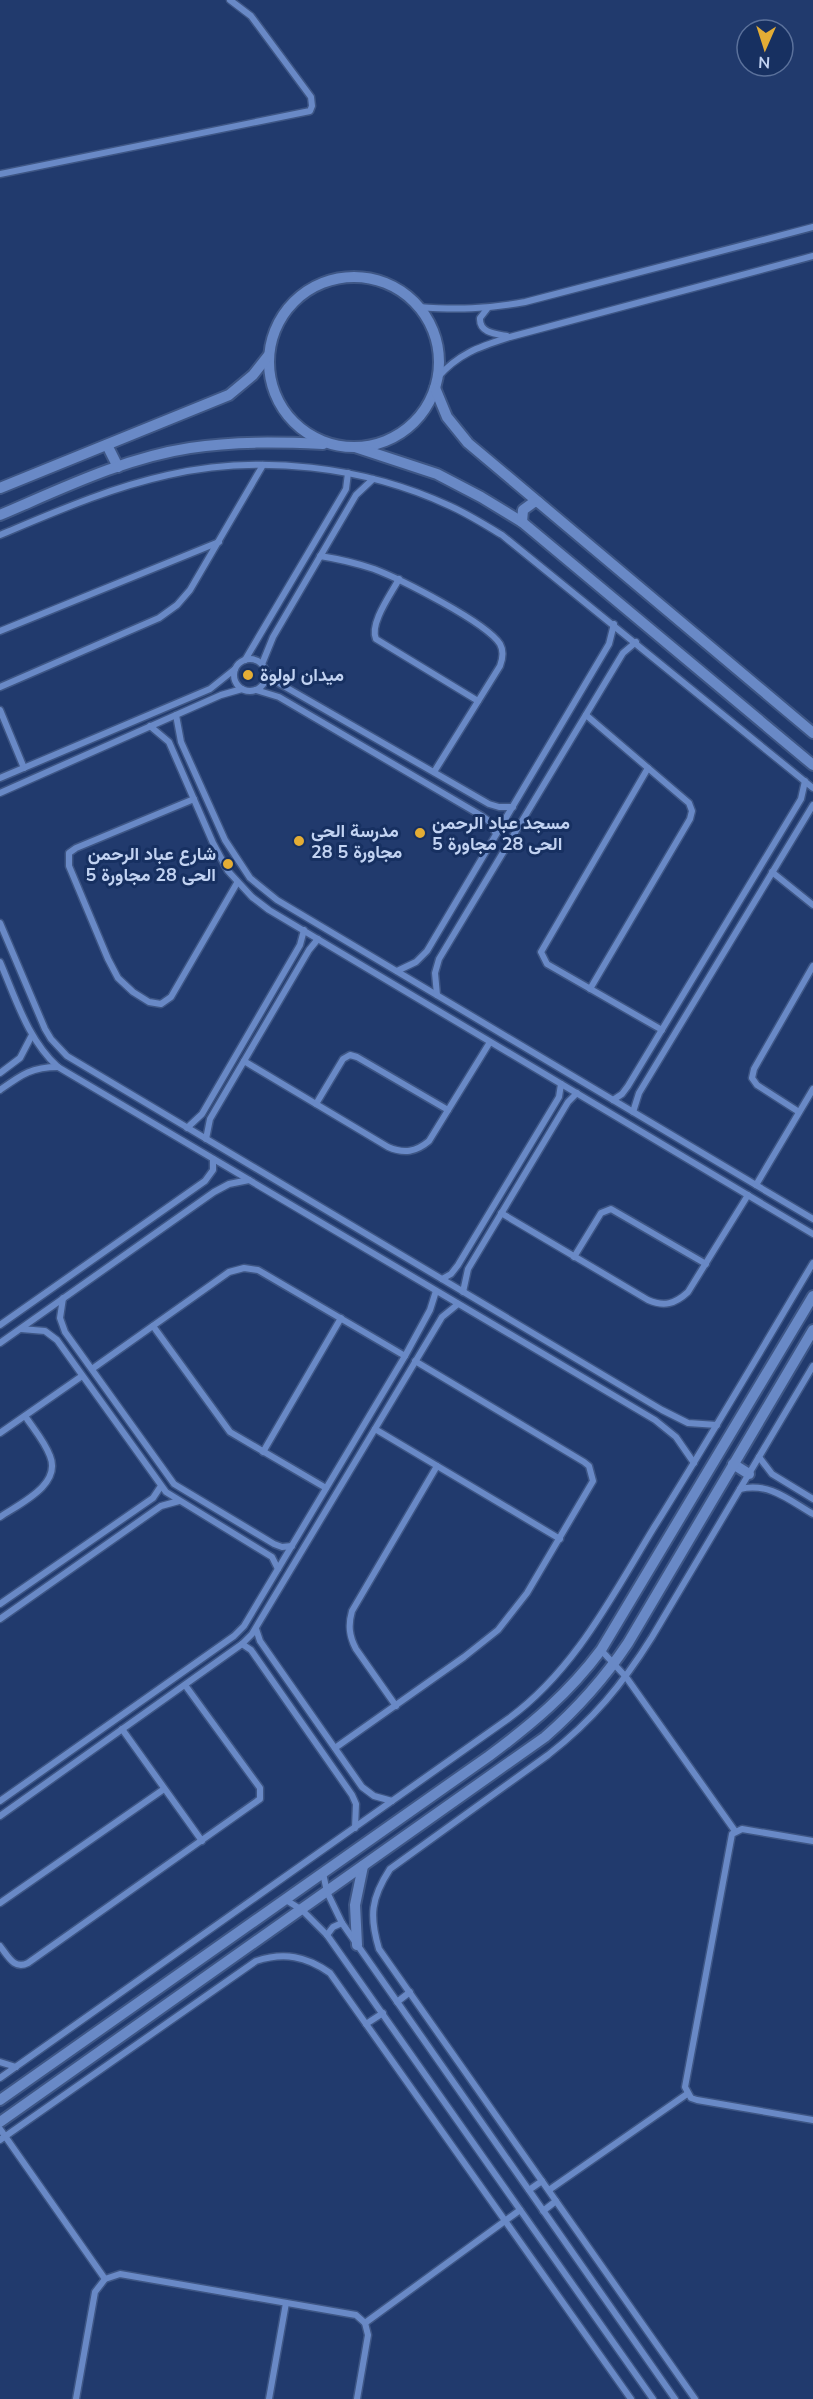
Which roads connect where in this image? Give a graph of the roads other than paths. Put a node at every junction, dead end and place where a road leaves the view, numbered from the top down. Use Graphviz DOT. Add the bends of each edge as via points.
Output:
graph roads {
  1 [pos="230,0"];
  2 [pos="0,174"];
  3 [pos="813,227"];
  4 [pos="813,256"];
  5 [pos="418,306"];
  6 [pos="487,309"];
  7 [pos="510,337"];
  8 [pos="268,355"];
  9 [pos="436,383"];
  10 [pos="331,444"];
  11 [pos="107,445"];
  12 [pos="355,447"];
  13 [pos="262,465"];
  14 [pos="118,467"];
  15 [pos="348,473"];
  16 [pos="373,479"];
  17 [pos="0,488"];
  18 [pos="538,502"];
  19 [pos="0,515"];
  20 [pos="522,522"];
  21 [pos="0,535"];
  22 [pos="219,542"];
  23 [pos="320,556"];
  24 [pos="399,579"];
  25 [pos="614,624"];
  26 [pos="0,631"];
  27 [pos="636,642"];
  28 [pos="245,660"];
  29 [pos="262,664"];
  30 [pos="235,669"];
  31 [pos="266,671"];
  32 [pos="0,687"];
  33 [pos="242,689"];
  34 [pos="256,690"];
  35 [pos="478,701"];
  36 [pos="0,710"];
  37 [pos="176,715"];
  38 [pos="586,715"];
  39 [pos="150,726"];
  40 [pos="813,733"];
  41 [pos="813,765"];
  42 [pos="24,768"];
  43 [pos="648,768"];
  44 [pos="434,772"];
  45 [pos="0,778"];
  46 [pos="805,782"];
  47 [pos="813,788"];
  48 [pos="0,792"];
  49 [pos="194,799"];
  50 [pos="813,805"];
  51 [pos="513,807"];
  52 [pos="496,834"];
  53 [pos="772,872"];
  54 [pos="237,883"];
  55 [pos="813,905"];
  56 [pos="0,923"];
  57 [pos="304,930"];
  58 [pos="318,939"];
  59 [pos="16,961"];
  60 [pos="1,964"];
  61 [pos="813,966"];
  62 [pos="397,971"];
  63 [pos="590,989"];
  64 [pos="437,995"];
  65 [pos="662,1030"];
  66 [pos="32,1035"];
  67 [pos="490,1042"];
  68 [pos="244,1061"];
  69 [pos="58,1067"];
  70 [pos="0,1073"];
  71 [pos="561,1084"];
  72 [pos="813,1089"];
  73 [pos="0,1090"];
  74 [pos="577,1093"];
  75 [pos="613,1100"];
  76 [pos="316,1104"];
  77 [pos="448,1110"];
  78 [pos="633,1112"];
  79 [pos="799,1112"];
  80 [pos="187,1128"];
  81 [pos="206,1139"];
  82 [pos="213,1159"];
  83 [pos="249,1180"];
  84 [pos="756,1185"];
  85 [pos="748,1195"];
  86 [pos="501,1213"];
  87 [pos="813,1219"];
  88 [pos="813,1234"];
  89 [pos="373,1238"];
  90 [pos="366,1250"];
  91 [pos="574,1257"];
  92 [pos="813,1263"];
  93 [pos="706,1264"];
  94 [pos="442,1279"];
  95 [pos="436,1292"];
  96 [pos="463,1292"];
  97 [pos="813,1296"];
  98 [pos="63,1298"];
  99 [pos="458,1304"];
  100 [pos="427,1317"];
  101 [pos="341,1318"];
  102 [pos="438,1323"];
  103 [pos="0,1325"];
  104 [pos="153,1326"];
  105 [pos="21,1329"];
  106 [pos="813,1330"];
  107 [pos="0,1343"];
  108 [pos="405,1356"];
  109 [pos="416,1361"];
  110 [pos="813,1366"];
  111 [pos="92,1369"];
  112 [pos="82,1376"];
  113 [pos="25,1416"];
  114 [pos="717,1425"];
  115 [pos="375,1429"];
  116 [pos="0,1433"];
  117 [pos="263,1452"];
  118 [pos="759,1456"];
  119 [pos="694,1463"];
  120 [pos="733,1464"];
  121 [pos="437,1466"];
  122 [pos="749,1474"];
  123 [pos="161,1486"];
  124 [pos="326,1488"];
  125 [pos="740,1489"];
  126 [pos="813,1499"];
  127 [pos="179,1501"];
  128 [pos="813,1514"];
  129 [pos="0,1517"];
  130 [pos="560,1539"];
  131 [pos="292,1546"];
  132 [pos="278,1569"];
  133 [pos="0,1604"];
  134 [pos="0,1619"];
  135 [pos="256,1629"];
  136 [pos="242,1644"];
  137 [pos="602,1650"];
  138 [pos="614,1664"];
  139 [pos="626,1677"];
  140 [pos="185,1684"];
  141 [pos="145,1698"];
  142 [pos="396,1706"];
  143 [pos="152,1708"];
  144 [pos="122,1729"];
  145 [pos="335,1748"];
  146 [pos="164,1788"];
  147 [pos="0,1801"];
  148 [pos="392,1801"];
  149 [pos="0,1816"];
  150 [pos="355,1828"];
  151 [pos="735,1831"];
  152 [pos="202,1841"];
  153 [pos="813,1841"];
  154 [pos="363,1866"];
  155 [pos="323,1874"];
  156 [pos="327,1892"];
  157 [pos="286,1900"];
  158 [pos="0,1903"];
  159 [pos="302,1910"];
  160 [pos="342,1923"];
  161 [pos="327,1935"];
  162 [pos="357,1945"];
  163 [pos="0,1946"];
  164 [pos="410,1992"];
  165 [pos="397,2002"];
  166 [pos="382,2013"];
  167 [pos="366,2024"];
  168 [pos="0,2062"];
  169 [pos="16,2067"];
  170 [pos="0,2078"];
  171 [pos="687,2094"];
  172 [pos="0,2100"];
  173 [pos="813,2120"];
  174 [pos="0,2122"];
  175 [pos="0,2129"];
  176 [pos="3,2138"];
  177 [pos="542,2181"];
  178 [pos="529,2190"];
  179 [pos="549,2190"];
  180 [pos="556,2201"];
  181 [pos="520,2210"];
  182 [pos="543,2211"];
  183 [pos="505,2221"];
  184 [pos="105,2279"];
  185 [pos="286,2303"];
  186 [pos="364,2323"];
  187 [pos="76,2399"];
  188 [pos="269,2399"];
  189 [pos="357,2399"];
  190 [pos="631,2399"];
  191 [pos="653,2399"];
  192 [pos="675,2399"];
  193 [pos="695,2399"];
  1 -- 2 [label="street" via="251,16 310,97 310,111"];
  3 -- 6 [label="street"];
  4 -- 7 [label="street"];
  5 -- 6 [label="street"];
  5 -- 8 [label="street" via="401,291 379,281 344,277 321,283 301,295 285,312 273,332"];
  5 -- 9 [label="street" via="435,335 439,356"];
  6 -- 7 [label="street" via="480,318 481,327"];
  7 -- 9 [label="street" via="451,362"];
  8 -- 10 [label="street" via="273,390 284,411 300,428"];
  8 -- 11 [label="street" via="254,375 229,395"];
  9 -- 12 [label="street" via="424,410 399,434"];
  9 -- 18 [label="street" via="440,402 457,431"];
  10 -- 12 [label="street"];
  10 -- 14 [label="street" via="226,443 188,448"];
  11 -- 14 [label="street"];
  11 -- 17 [label="street"];
  12 -- 20 [label="street" via="437,474"];
  13 -- 15 [label="street"];
  13 -- 21 [label="street" via="216,467 149,480 66,507"];
  13 -- 22 [label="street"];
  14 -- 19 [label="street"];
  15 -- 16 [label="street"];
  15 -- 28 [label="street" via="346,489"];
  16 -- 23 [label="street" via="358,492"];
  16 -- 25 [label="street" via="451,506 502,535"];
  18 -- 20 [label="street" via="523,510"];
  18 -- 40 [label="street"];
  20 -- 41 [label="street"];
  22 -- 26 [label="street"];
  22 -- 32 [label="street" via="190,590 168,612"];
  23 -- 24 [label="street"];
  23 -- 29 [label="street" via="273,637"];
  24 -- 35 [label="street" via="463,615 498,641 502,660"];
  24 -- 35 [label="street" via="375,624 376,639"];
  25 -- 27 [label="street"];
  25 -- 51 [label="street" via="609,644"];
  27 -- 38 [label="street" via="623,653"];
  27 -- 46 [label="street"];
  28 -- 29 [label="street" via="254,659"];
  28 -- 30 [label="street"];
  29 -- 31 [label="street"];
  30 -- 33 [label="street"];
  30 -- 42 [label="street" via="210,689"];
  31 -- 34 [label="street" via="263,685"];
  31 -- 44 [label="street" via="275,681"];
  33 -- 34 [label="street"];
  33 -- 37 [label="street"];
  34 -- 52 [label="street" via="279,697 482,816"];
  35 -- 44 [label="street"];
  36 -- 42 [label="street"];
  37 -- 39 [label="street"];
  37 -- 62 [label="street" via="181,742 229,848 249,878 277,900"];
  38 -- 43 [label="street"];
  38 -- 64 [label="street" via="439,959 435,973"];
  39 -- 48 [label="street"];
  39 -- 49 [label="street" via="169,742"];
  42 -- 45 [label="street"];
  43 -- 63 [label="street" via="689,802 692,815"];
  43 -- 63 [label="street" via="542,947 547,964"];
  44 -- 51 [label="street" via="489,804"];
  46 -- 47 [label="street"];
  46 -- 65 [label="street" via="801,799"];
  49 -- 54 [label="street" via="220,857"];
  49 -- 54 [label="street" via="69,853 69,866 118,978 149,1002 166,1002"];
  50 -- 53 [label="street"];
  51 -- 52 [label="street"];
  52 -- 62 [label="street" via="427,951 416,962"];
  53 -- 55 [label="street"];
  53 -- 78 [label="street" via="639,1093"];
  54 -- 57 [label="street" via="269,910"];
  56 -- 59 [label="street"];
  57 -- 58 [label="street"];
  57 -- 80 [label="street" via="300,945 202,1114"];
  58 -- 67 [label="street"];
  58 -- 68 [label="street"];
  59 -- 60 [label="street"];
  59 -- 80 [label="street" via="45,1029 58,1048"];
  60 -- 66 [label="street"];
  61 -- 79 [label="street" via="752,1078"];
  62 -- 64 [label="street"];
  63 -- 65 [label="street"];
  64 -- 75 [label="street"];
  65 -- 75 [label="street" via="625,1090"];
  66 -- 69 [label="street"];
  66 -- 70 [label="street" via="20,1058"];
  67 -- 71 [label="street"];
  67 -- 77 [label="street"];
  68 -- 76 [label="street"];
  68 -- 81 [label="street" via="210,1119"];
  69 -- 73 [label="street" via="29,1071"];
  69 -- 82 [label="street"];
  71 -- 74 [label="street"];
  71 -- 94 [label="street" via="559,1097 458,1265"];
  72 -- 79 [label="street"];
  74 -- 85 [label="street"];
  74 -- 86 [label="street"];
  75 -- 78 [label="street"];
  76 -- 77 [label="street" via="388,1147 405,1152 429,1141"];
  76 -- 77 [label="street" via="343,1059 354,1055"];
  78 -- 84 [label="street"];
  79 -- 84 [label="street"];
  80 -- 81 [label="street"];
  81 -- 89 [label="street"];
  82 -- 83 [label="street"];
  82 -- 103 [label="street" via="213,1170 205,1181"];
  83 -- 90 [label="street"];
  83 -- 98 [label="street" via="214,1192"];
  84 -- 87 [label="street"];
  85 -- 88 [label="street"];
  85 -- 93 [label="street"];
  86 -- 91 [label="street"];
  86 -- 96 [label="street" via="468,1269"];
  89 -- 90 [label="street"];
  89 -- 94 [label="street"];
  90 -- 95 [label="street"];
  91 -- 93 [label="street" via="648,1300 664,1305 680,1300"];
  91 -- 93 [label="street" via="601,1213 611,1209"];
  92 -- 114 [label="street"];
  94 -- 96 [label="street"];
  95 -- 99 [label="street"];
  95 -- 100 [label="street"];
  96 -- 114 [label="street" via="678,1419"];
  97 -- 137 [label="street"];
  98 -- 105 [label="street"];
  98 -- 111 [label="street" via="62,1325"];
  99 -- 102 [label="street"];
  99 -- 119 [label="street" via="655,1420 675,1437"];
  100 -- 102 [label="street"];
  100 -- 108 [label="street"];
  101 -- 104 [label="street" via="258,1270 244,1268 229,1272"];
  101 -- 108 [label="street"];
  101 -- 117 [label="street"];
  102 -- 109 [label="street"];
  104 -- 111 [label="street"];
  104 -- 117 [label="street" via="222,1424"];
  105 -- 107 [label="street"];
  105 -- 112 [label="street" via="38,1329 51,1335"];
  106 -- 120 [label="street"];
  108 -- 124 [label="street"];
  109 -- 115 [label="street"];
  109 -- 130 [label="street" via="590,1466 591,1488"];
  110 -- 118 [label="street"];
  111 -- 131 [label="street" via="178,1488 274,1544"];
  112 -- 113 [label="street"];
  112 -- 123 [label="street"];
  113 -- 116 [label="street"];
  113 -- 129 [label="street" via="50,1455 52,1470 42,1487"];
  114 -- 119 [label="street"];
  115 -- 121 [label="street"];
  115 -- 135 [label="street"];
  117 -- 124 [label="street"];
  118 -- 122 [label="street"];
  118 -- 126 [label="street" via="772,1474"];
  119 -- 148 [label="street" via="561,1672 522,1709"];
  120 -- 122 [label="street"];
  120 -- 138 [label="street"];
  121 -- 130 [label="street"];
  121 -- 142 [label="street" via="349,1621 351,1641"];
  122 -- 125 [label="street"];
  123 -- 127 [label="street"];
  123 -- 133 [label="street" via="155,1496"];
  124 -- 131 [label="street"];
  125 -- 128 [label="street" via="772,1489"];
  125 -- 139 [label="street"];
  127 -- 132 [label="street" via="272,1557"];
  127 -- 134 [label="street" via="161,1506"];
  130 -- 142 [label="street" via="527,1593 498,1630"];
  131 -- 132 [label="street"];
  132 -- 141 [label="street" via="239,1631"];
  135 -- 136 [label="street"];
  135 -- 145 [label="street" via="260,1641"];
  136 -- 140 [label="street"];
  136 -- 150 [label="street" via="251,1650 352,1795 356,1804"];
  137 -- 138 [label="street"];
  137 -- 155 [label="street" via="567,1692 526,1728"];
  138 -- 139 [label="street"];
  138 -- 154 [label="street" via="582,1703 544,1737"];
  139 -- 151 [label="street"];
  139 -- 164 [label="street" via="573,1735 390,1869 373,1907 373,1928 379,1949"];
  140 -- 143 [label="street"];
  140 -- 152 [label="street" via="261,1792 257,1802"];
  141 -- 143 [label="street"];
  141 -- 147 [label="street"];
  142 -- 145 [label="street"];
  143 -- 144 [label="street"];
  144 -- 146 [label="street"];
  144 -- 149 [label="street"];
  145 -- 148 [label="street" via="366,1790"];
  146 -- 152 [label="street"];
  146 -- 158 [label="street"];
  148 -- 150 [label="street"];
  150 -- 169 [label="street"];
  151 -- 153 [label="street"];
  151 -- 171 [label="street" via="685,2081"];
  152 -- 163 [label="street" via="28,1963 14,1964"];
  154 -- 156 [label="street"];
  154 -- 162 [label="street" via="355,1905"];
  155 -- 156 [label="street"];
  155 -- 157 [label="street"];
  156 -- 159 [label="street"];
  156 -- 160 [label="street"];
  157 -- 159 [label="street"];
  157 -- 172 [label="street"];
  159 -- 161 [label="street"];
  159 -- 174 [label="street"];
  160 -- 161 [label="street"];
  160 -- 162 [label="street"];
  161 -- 166 [label="street"];
  162 -- 165 [label="street"];
  164 -- 165 [label="street"];
  164 -- 177 [label="street"];
  165 -- 178 [label="street"];
  166 -- 167 [label="street"];
  166 -- 181 [label="street"];
  167 -- 176 [label="street" via="330,1973 303,1958 271,1956 243,1970"];
  167 -- 183 [label="street"];
  168 -- 169 [label="street"];
  169 -- 170 [label="street"];
  171 -- 173 [label="street" via="697,2100"];
  171 -- 179 [label="street"];
  175 -- 176 [label="street"];
  176 -- 184 [label="street"];
  177 -- 178 [label="street"];
  177 -- 179 [label="street"];
  178 -- 182 [label="street"];
  179 -- 180 [label="street"];
  180 -- 182 [label="street"];
  180 -- 193 [label="street"];
  181 -- 183 [label="street"];
  181 -- 191 [label="street"];
  182 -- 192 [label="street"];
  183 -- 186 [label="street"];
  183 -- 190 [label="street"];
  184 -- 185 [label="street" via="125,2275"];
  184 -- 187 [label="street" via="95,2292"];
  185 -- 186 [label="street" via="356,2315"];
  185 -- 188 [label="street"];
  186 -- 189 [label="street" via="368,2339"];
}
